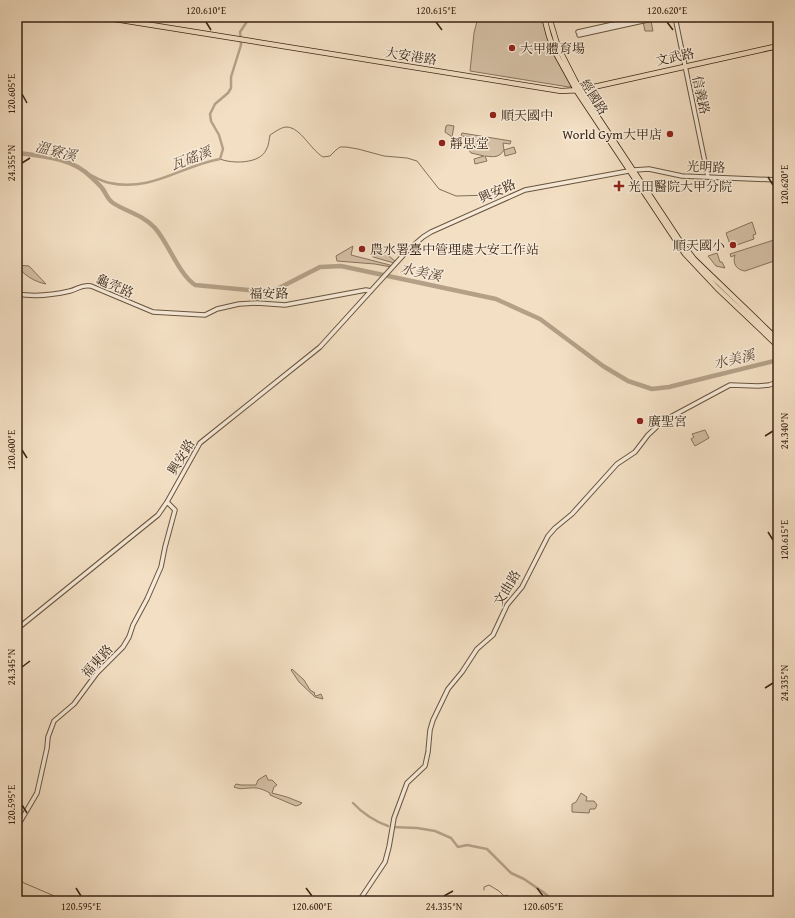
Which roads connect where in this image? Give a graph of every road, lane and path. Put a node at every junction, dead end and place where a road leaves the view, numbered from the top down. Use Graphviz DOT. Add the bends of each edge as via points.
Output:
graph roads {
  1 [pos="102,17"];
  2 [pos="544,17"];
  3 [pos="549,17"];
  4 [pos="645,17"];
  5 [pos="661,17"];
  6 [pos="675,17"];
  7 [pos="778,46"];
  8 [pos="685,66"];
  9 [pos="578,90"];
  10 [pos="632,171"];
  11 [pos="708,177"];
  12 [pos="778,180"];
  13 [pos="358,291"];
  14 [pos="371,291"];
  15 [pos="17,294"];
  16 [pos="368,294"];
  17 [pos="205,315"];
  18 [pos="778,340"];
  19 [pos="778,346"];
  20 [pos="778,382"];
  21 [pos="167,502"];
  22 [pos="17,629"];
  23 [pos="17,827"];
  24 [pos="359,901"];
  1 -- 9 [label="main road, 大安港路" via="561,91"];
  2 -- 9 [label="main road, 經國路" via="554,50"];
  3 -- 9 [label="main road, 經國路" via="558,47"];
  4 -- 5 [label="street" via="579,33"];
  6 -- 8 [label="street, 信義路"];
  7 -- 8 [label="main road, 文武路"];
  8 -- 9 [label="main road, 文武路"];
  8 -- 11 [label="street, 信義路"];
  9 -- 10 [label="main road, 經國路"];
  10 -- 11 [label="street, 光明路" via="649,169 682,176"];
  10 -- 14 [label="street, 興安路" via="525,190 427,234 408,250"];
  10 -- 18 [label="main road, 經國路" via="694,259"];
  10 -- 19 [label="main road, 經國路" via="685,254"];
  11 -- 12 [label="street, 光明路"];
  13 -- 14 [label="street, 福安路"];
  13 -- 16 [label="street, 福安路"];
  13 -- 17 [label="street, 福安路" via="285,305 239,304"];
  14 -- 16 [label="street, 興安路"];
  15 -- 17 [label="street, 龜壳路" via="37,296 86,285 153,312"];
  16 -- 21 [label="street, 興安路" via="320,347 200,443"];
  20 -- 24 [label="street, 文曲路" via="758,386 730,385 663,421 635,452 617,464 572,514 552,532 522,587 507,605 493,635 477,649 448,689 433,720 425,766 407,783 394,818 385,862"];
  21 -- 22 [label="street, 興安路" via="158,515 144,527"];
  21 -- 23 [label="street, 福東路" via="175,510 161,567 153,587 123,647 102,668 74,704 52,724 37,793"];
}
